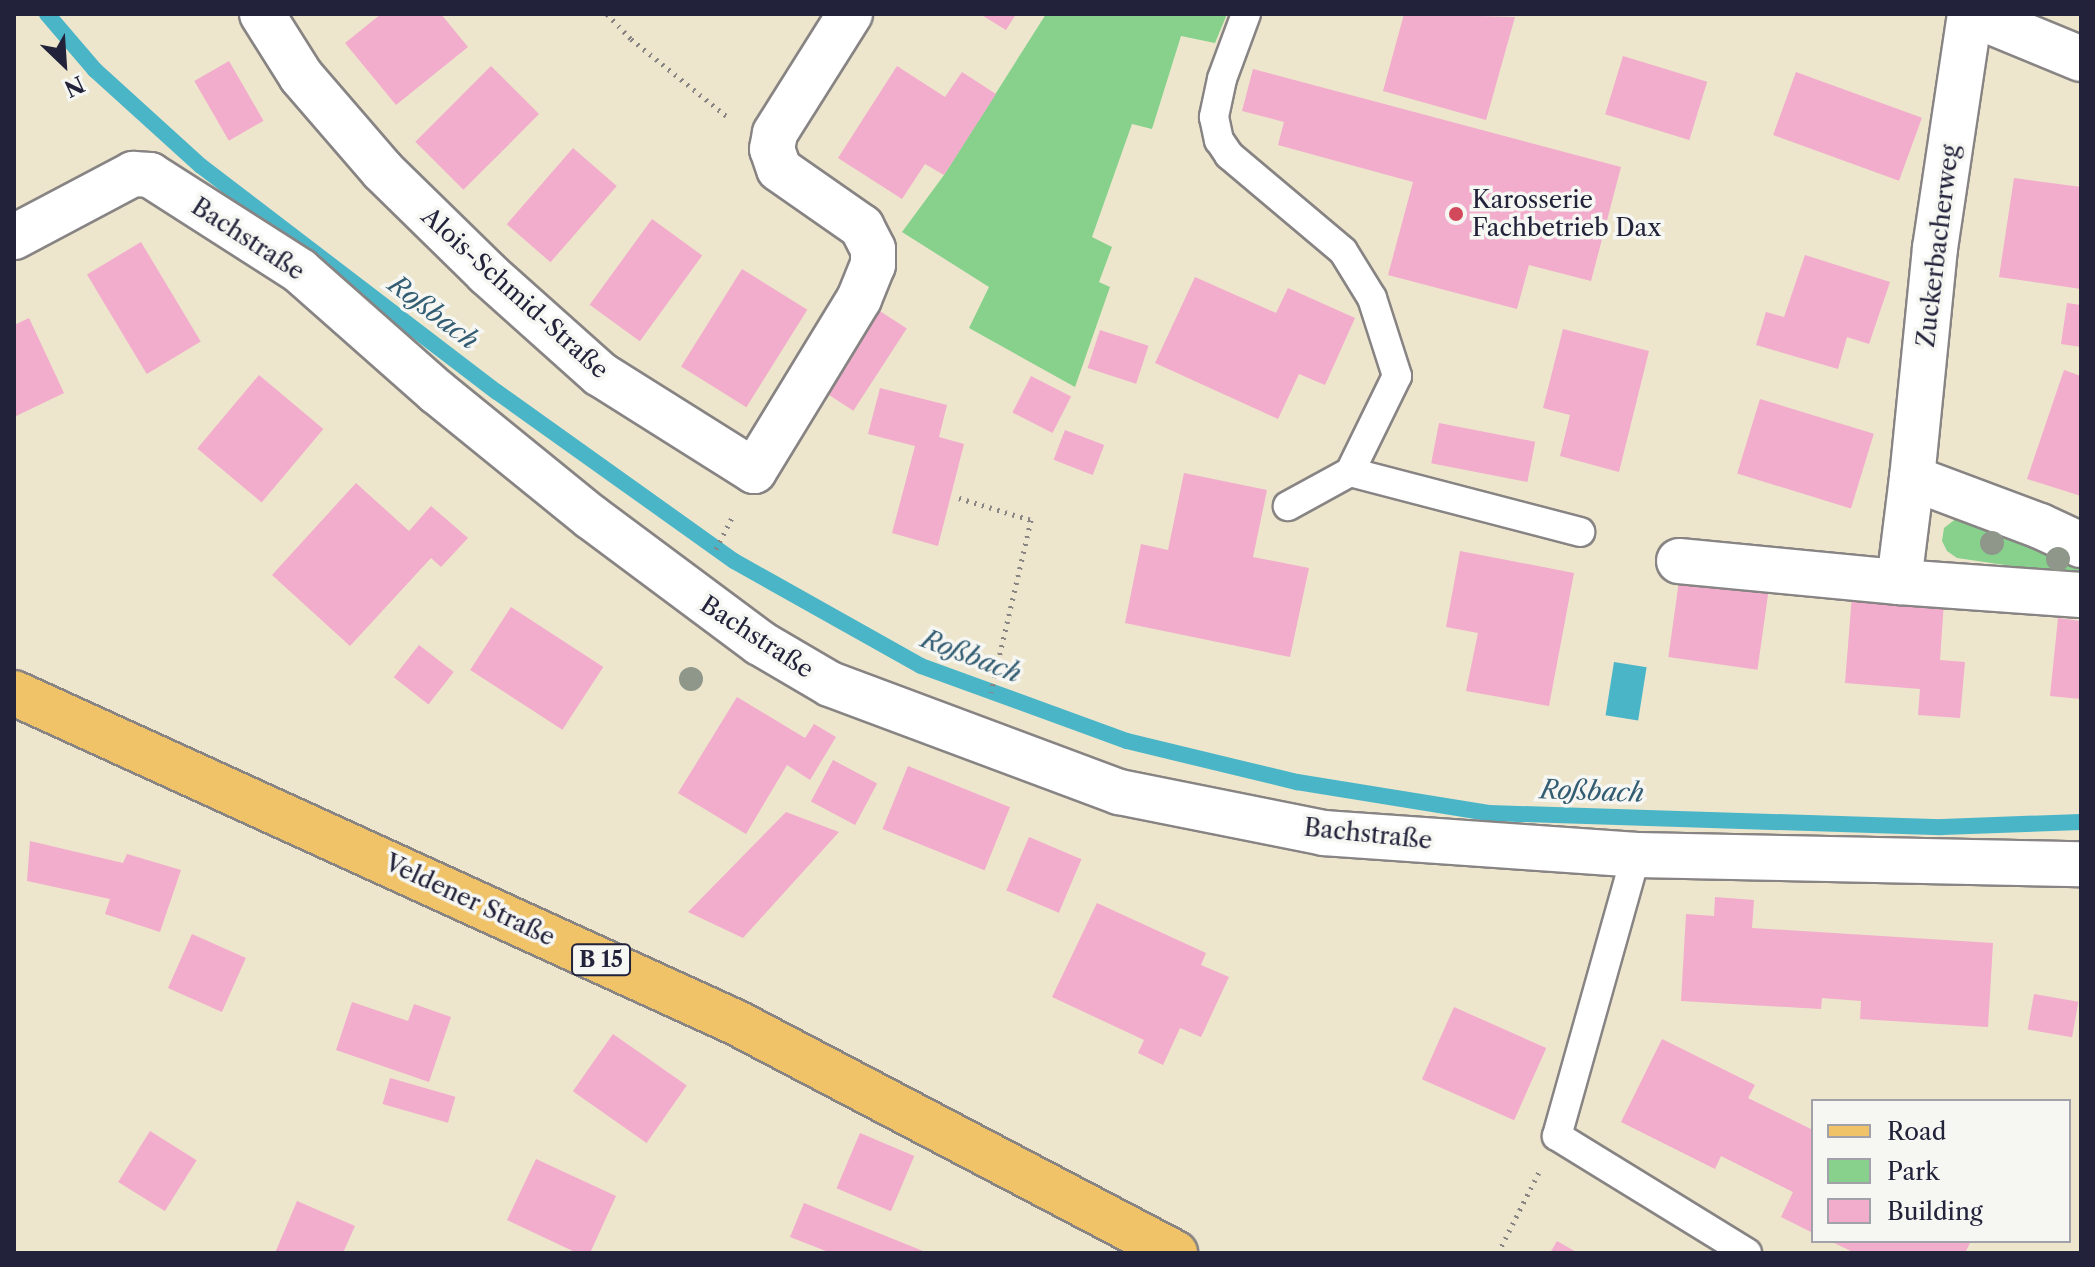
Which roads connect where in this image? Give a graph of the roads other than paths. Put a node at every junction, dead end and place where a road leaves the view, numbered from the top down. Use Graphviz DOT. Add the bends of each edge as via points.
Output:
graph roads {
  1 [pos="262,14"];
  2 [pos="850,14"];
  3 [pos="1246,14"];
  4 [pos="1971,14"];
  5 [pos="2081,59"];
  6 [pos="14,237"];
  7 [pos="1350,472"];
  8 [pos="1912,478"];
  9 [pos="1288,506"];
  10 [pos="1580,532"];
  11 [pos="2081,545"];
  12 [pos="1679,561"];
  13 [pos="1899,582"];
  14 [pos="2081,595"];
  15 [pos="14,693"];
  16 [pos="1636,855"];
  17 [pos="2081,864"];
  18 [pos="1175,1253"];
  19 [pos="1747,1253"];
  1 -- 2 [label="street, Alois-Schmid-Straße" via="301,76 373,159 487,273 600,374 754,471 859,299 873,265 873,249 862,227 779,169 772,149 775,133"];
  3 -- 7 [label="lane" via="1222,79 1214,117 1219,140 1229,155 1343,251 1372,298 1397,376"];
  4 -- 5 [label="street"];
  4 -- 8 [label="street, Zuckerbacherweg" via="1935,248"];
  6 -- 16 [label="street, Bachstraße" via="133,174 150,175 300,271 591,517 760,643 830,684 951,731 1119,792 1324,833"];
  7 -- 9 [label="lane"];
  7 -- 10 [label="lane"];
  8 -- 11 [label="street"];
  8 -- 13 [label="street, Zuckerbacherweg"];
  12 -- 13 [label="street"];
  13 -- 14 [label="street"];
  15 -- 18 [label="main road, Veldener Straße / B 15" via="737,1023"];
  16 -- 17 [label="street, Bachstraße"];
  16 -- 19 [label="lane" via="1557,1136"];
}
